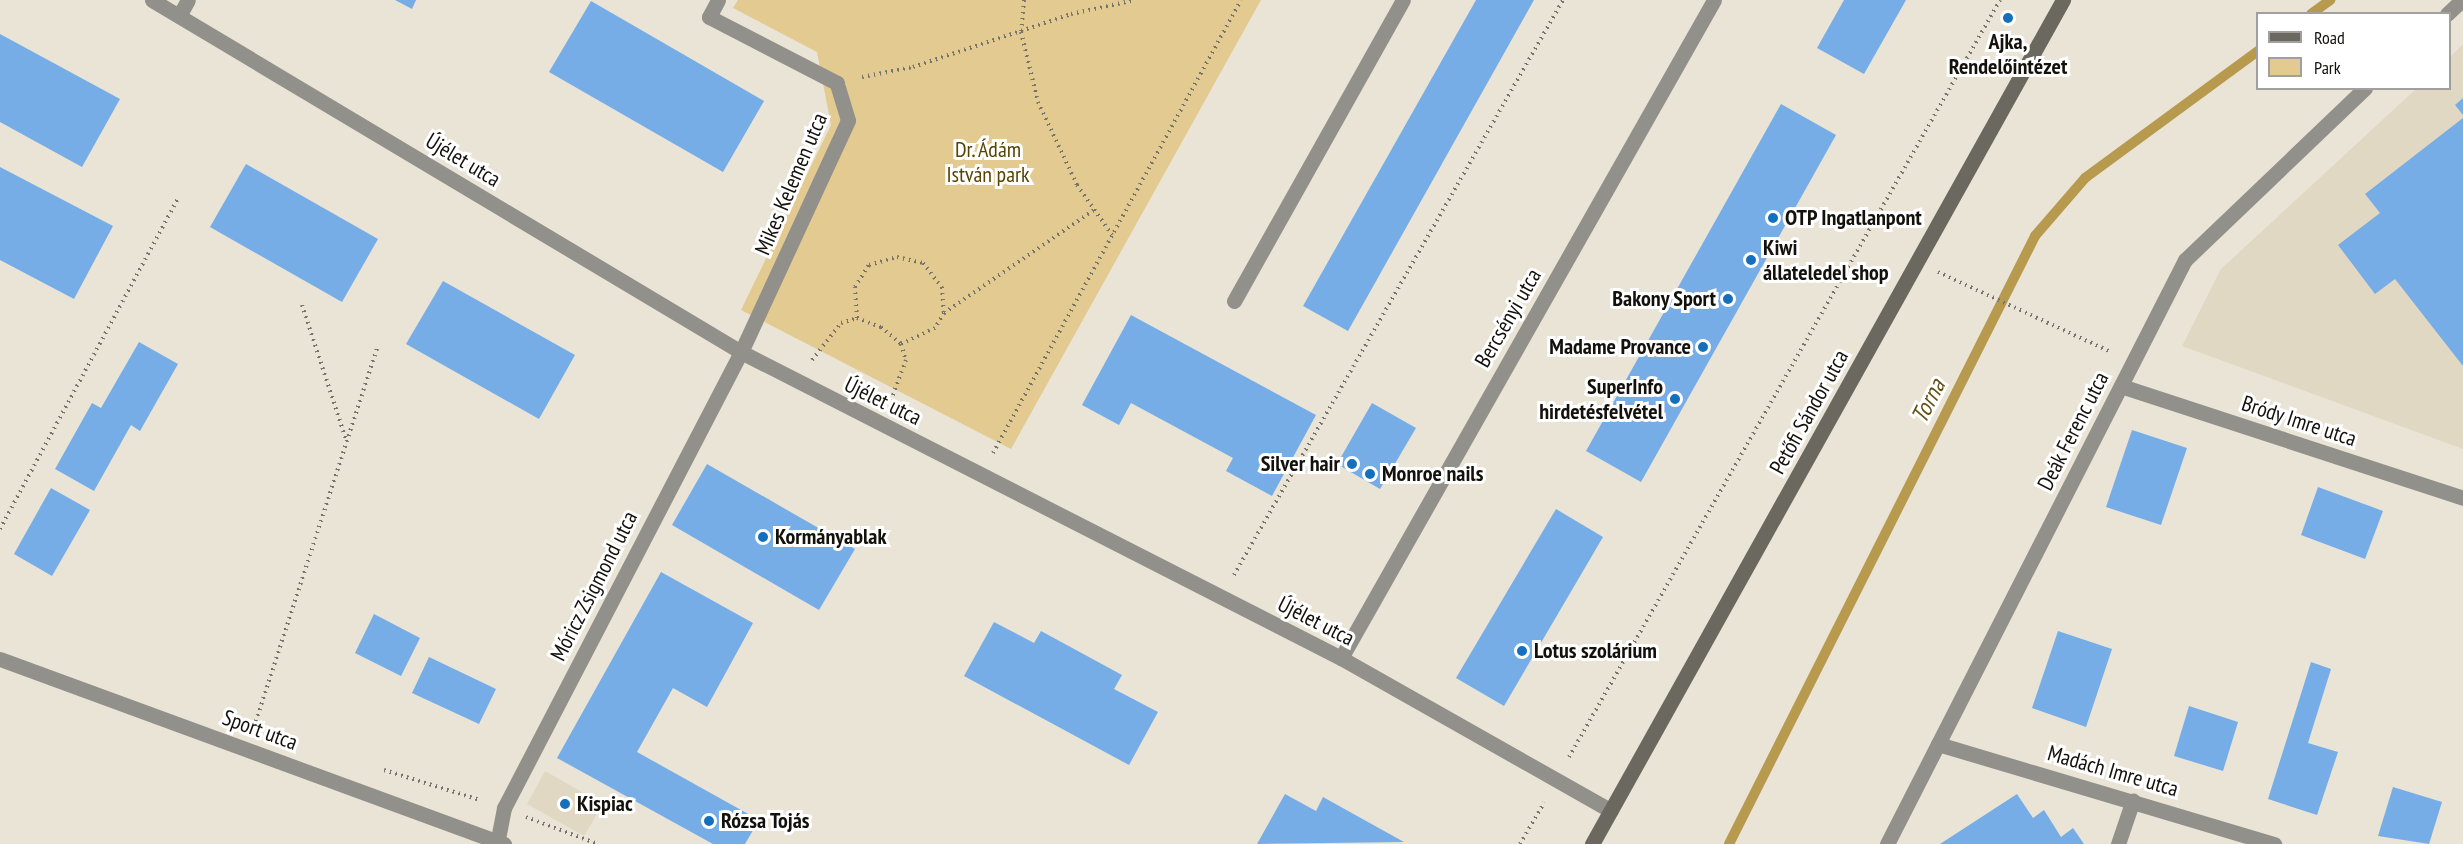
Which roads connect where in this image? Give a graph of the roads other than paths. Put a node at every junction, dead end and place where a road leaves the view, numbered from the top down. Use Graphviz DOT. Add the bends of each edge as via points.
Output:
graph roads {
  1 [pos="152,0"];
  2 [pos="188,0"];
  3 [pos="718,0"];
  4 [pos="1402,0"];
  5 [pos="1714,0"];
  6 [pos="2063,0"];
  7 [pos="2462,0"];
  8 [pos="2449,12"];
  9 [pos="179,16"];
  10 [pos="2363,90"];
  11 [pos="1234,301"];
  12 [pos="741,352"];
  13 [pos="2121,386"];
  14 [pos="2463,498"];
  15 [pos="1341,658"];
  16 [pos="0,659"];
  17 [pos="1938,744"];
  18 [pos="2133,800"];
  19 [pos="1611,812"];
  20 [pos="500,843"];
  21 [pos="1592,844"];
  22 [pos="1887,844"];
  23 [pos="2118,844"];
  24 [pos="2274,844"];
  1 -- 9 [label="street, Újélet utca"];
  2 -- 9 [label="street"];
  3 -- 12 [label="street, Mikes Kelemen utca" via="709,17 837,83 848,120"];
  4 -- 11 [label="street"];
  5 -- 15 [label="street, Bercsényi utca"];
  6 -- 19 [label="main road, Petőfi Sándor utca"];
  7 -- 8 [label="street"];
  9 -- 12 [label="street, Újélet utca"];
  10 -- 13 [label="street, Deák Ferenc utca" via="2185,261"];
  12 -- 15 [label="street, Újélet utca" via="880,425 983,472 1220,599"];
  12 -- 20 [label="street, Móricz Zsigmond utca" via="504,808"];
  13 -- 14 [label="street, Bródy Imre utca"];
  13 -- 17 [label="street, Deák Ferenc utca"];
  15 -- 19 [label="street, Újélet utca"];
  16 -- 20 [label="street, Sport utca"];
  17 -- 18 [label="street, Madách Imre utca"];
  17 -- 22 [label="street, Deák Ferenc utca"];
  18 -- 23 [label="street"];
  18 -- 24 [label="street, Madách Imre utca"];
  19 -- 21 [label="main road, Petőfi Sándor utca"];
}
